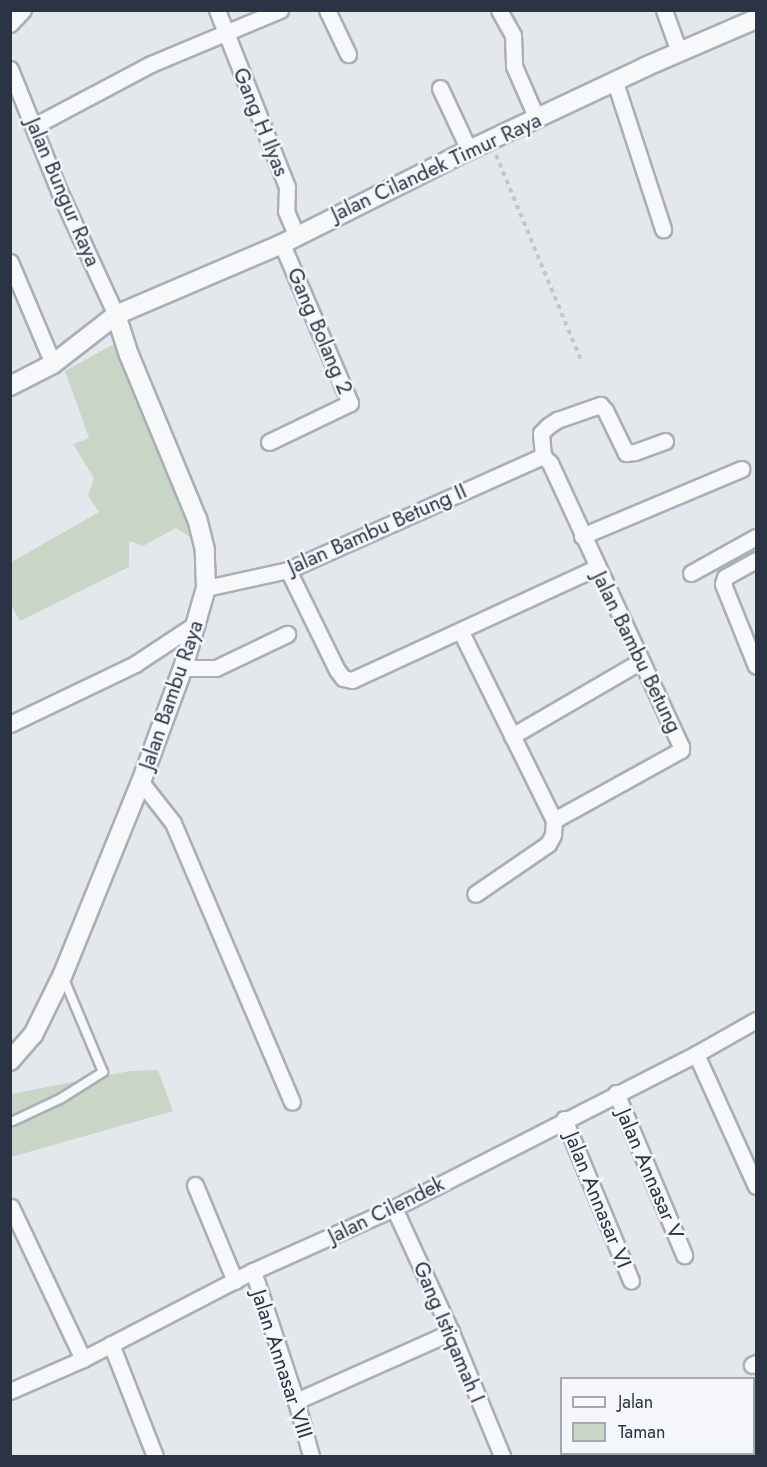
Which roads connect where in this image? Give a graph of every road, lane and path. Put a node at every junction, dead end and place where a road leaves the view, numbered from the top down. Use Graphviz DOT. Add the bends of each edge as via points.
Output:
graph roads {
  1 [pos="23,10"];
  2 [pos="217,10"];
  3 [pos="280,10"];
  4 [pos="327,10"];
  5 [pos="499,10"];
  6 [pos="664,10"];
  7 [pos="756,19"];
  8 [pos="10,24"];
  9 [pos="226,32"];
  10 [pos="679,52"];
  11 [pos="348,54"];
  12 [pos="10,69"];
  13 [pos="615,82"];
  14 [pos="440,88"];
  15 [pos="537,119"];
  16 [pos="34,126"];
  17 [pos="489,141"];
  18 [pos="469,150"];
  19 [pos="663,229"];
  20 [pos="289,239"];
  21 [pos="10,262"];
  22 [pos="16,291"];
  23 [pos="116,315"];
  24 [pos="581,360"];
  25 [pos="53,364"];
  26 [pos="10,386"];
  27 [pos="665,441"];
  28 [pos="269,442"];
  29 [pos="543,456"];
  30 [pos="741,470"];
  31 [pos="582,536"];
  32 [pos="756,537"];
  33 [pos="756,560"];
  34 [pos="596,568"];
  35 [pos="288,570"];
  36 [pos="691,573"];
  37 [pos="206,588"];
  38 [pos="197,622"];
  39 [pos="460,632"];
  40 [pos="287,634"];
  41 [pos="641,661"];
  42 [pos="756,666"];
  43 [pos="183,668"];
  44 [pos="10,724"];
  45 [pos="512,736"];
  46 [pos="141,782"];
  47 [pos="554,820"];
  48 [pos="475,894"];
  49 [pos="63,974"];
  50 [pos="756,1020"];
  51 [pos="696,1054"];
  52 [pos="10,1061"];
  53 [pos="616,1093"];
  54 [pos="292,1102"];
  55 [pos="564,1119"];
  56 [pos="13,1121"];
  57 [pos="195,1185"];
  58 [pos="756,1186"];
  59 [pos="11,1207"];
  60 [pos="394,1208"];
  61 [pos="684,1255"];
  62 [pos="253,1272"];
  63 [pos="235,1281"];
  64 [pos="631,1281"];
  65 [pos="451,1332"];
  66 [pos="111,1344"];
  67 [pos="83,1359"];
  68 [pos="10,1391"];
  69 [pos="296,1401"];
  70 [pos="155,1456"];
  71 [pos="311,1456"];
  72 [pos="502,1456"];
  1 -- 8 [label="street"];
  2 -- 9 [label="street, Gang H Ilyas"];
  3 -- 9 [label="street"];
  4 -- 11 [label="street"];
  5 -- 15 [label="street" via="513,35 514,66"];
  6 -- 10 [label="street"];
  7 -- 10 [label="street, Jalan Cilandek Timur Raya"];
  9 -- 16 [label="street" via="151,64"];
  9 -- 20 [label="street, Gang H Ilyas" via="287,187"];
  10 -- 13 [label="street, Jalan Cilandek Timur Raya"];
  12 -- 16 [label="street, Jalan Bungur Raya"];
  13 -- 15 [label="street, Jalan Cilandek Timur Raya"];
  13 -- 19 [label="street"];
  14 -- 18 [label="street"];
  15 -- 17 [label="street, Jalan Cilandek Timur Raya"];
  16 -- 23 [label="street, Jalan Bungur Raya" via="58,191"];
  17 -- 18 [label="street, Jalan Cilandek Timur Raya"];
  17 -- 24 [label="path"];
  18 -- 20 [label="street, Jalan Cilandek Timur Raya"];
  20 -- 23 [label="street, Jalan Cilandek Timur Raya"];
  20 -- 28 [label="street, Gang Bolang 2" via="350,403"];
  21 -- 22 [label="street"];
  22 -- 25 [label="street"];
  23 -- 25 [label="street, Jalan Cilandek Timur Raya"];
  23 -- 37 [label="street, Jalan Bambu Raya" via="197,519 205,550"];
  25 -- 26 [label="street, Jalan Cilandek Timur Raya"];
  27 -- 29 [label="street" via="626,453 600,405 548,426 541,433"];
  29 -- 31 [label="street, Jalan Bambu Betung" via="550,463"];
  29 -- 35 [label="street, Jalan Bambu Betung II"];
  30 -- 31 [label="street"];
  31 -- 34 [label="street, Jalan Bambu Betung"];
  32 -- 36 [label="street"];
  33 -- 42 [label="street" via="725,577 723,584"];
  34 -- 39 [label="street"];
  34 -- 41 [label="street, Jalan Bambu Betung"];
  35 -- 37 [label="street, Jalan Bambu Betung II"];
  35 -- 39 [label="street" via="343,678 352,680"];
  37 -- 38 [label="street, Jalan Bambu Raya"];
  38 -- 43 [label="street, Jalan Bambu Raya"];
  38 -- 44 [label="street" via="120,673"];
  39 -- 45 [label="street"];
  40 -- 43 [label="street" via="216,668"];
  41 -- 45 [label="street"];
  41 -- 47 [label="street, Jalan Bambu Betung" via="681,750"];
  43 -- 46 [label="street, Jalan Bambu Raya"];
  45 -- 47 [label="street"];
  46 -- 49 [label="street, Jalan Bambu Raya"];
  46 -- 54 [label="street" via="173,824"];
  47 -- 48 [label="street" via="548,844"];
  49 -- 52 [label="street, Jalan Bambu Raya" via="33,1035"];
  49 -- 56 [label="lane" via="103,1072 60,1099"];
  50 -- 51 [label="street, Jalan Cilendek"];
  51 -- 53 [label="street, Jalan Cilendek"];
  51 -- 58 [label="street"];
  53 -- 55 [label="street, Jalan Cilendek"];
  53 -- 61 [label="street, Jalan Annasar V"];
  55 -- 60 [label="street, Jalan Cilendek"];
  55 -- 64 [label="street, Jalan Annasar VI"];
  57 -- 63 [label="street"];
  59 -- 67 [label="street"];
  60 -- 62 [label="street, Jalan Cilendek"];
  60 -- 65 [label="street, Gang Istiqamah I"];
  62 -- 63 [label="street, Jalan Cilendek"];
  62 -- 69 [label="street, Jalan Annasar VIII"];
  63 -- 66 [label="street, Jalan Cilendek"];
  65 -- 69 [label="street"];
  65 -- 72 [label="street, Gang Istiqamah I"];
  66 -- 67 [label="street, Jalan Cilendek"];
  66 -- 70 [label="street"];
  67 -- 68 [label="street, Jalan Cilendek"];
  69 -- 71 [label="street, Jalan Annasar VIII"];
}
